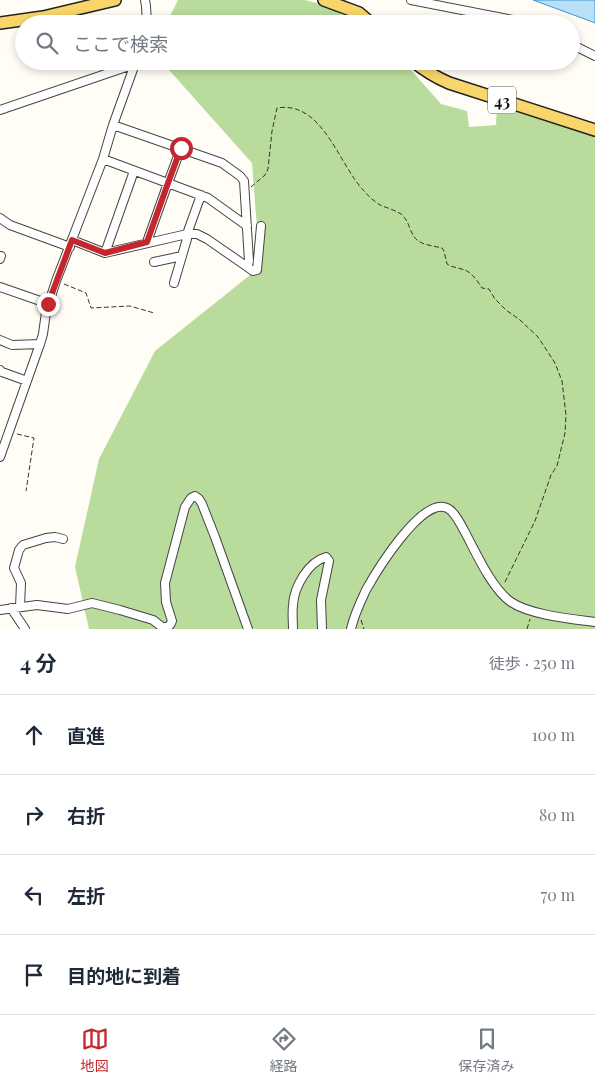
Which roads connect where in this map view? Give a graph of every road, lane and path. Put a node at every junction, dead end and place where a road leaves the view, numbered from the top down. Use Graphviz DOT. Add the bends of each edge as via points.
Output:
graph roads {
  1 [pos="111,0"];
  2 [pos="145,0"];
  3 [pos="324,0"];
  4 [pos="412,0"];
  5 [pos="51,15"];
  6 [pos="146,15"];
  7 [pos="361,15"];
  8 [pos="492,15"];
  9 [pos="15,21"];
  10 [pos="0,23"];
  11 [pos="580,48"];
  12 [pos="595,56"];
  13 [pos="113,70"];
  14 [pos="133,70"];
  15 [pos="423,70"];
  16 [pos="0,110"];
  17 [pos="113,124"];
  18 [pos="595,130"];
  19 [pos="181,148"];
  20 [pos="103,159"];
  21 [pos="134,171"];
  22 [pos="168,183"];
  23 [pos="244,192"];
  24 [pos="201,195"];
  25 [pos="0,218"];
  26 [pos="247,226"];
  27 [pos="261,226"];
  28 [pos="187,234"];
  29 [pos="147,242"];
  30 [pos="70,243"];
  31 [pos="105,253"];
  32 [pos="182,256"];
  33 [pos="154,262"];
  34 [pos="246,266"];
  35 [pos="56,281"];
  36 [pos="174,284"];
  37 [pos="0,287"];
  38 [pos="48,304"];
  39 [pos="154,314"];
  40 [pos="0,340"];
  41 [pos="40,344"];
  42 [pos="0,370"];
  43 [pos="27,381"];
  44 [pos="9,432"];
  45 [pos="0,457"];
  46 [pos="26,491"];
  47 [pos="64,539"];
  48 [pos="500,592"];
  49 [pos="20,607"];
  50 [pos="11,608"];
  51 [pos="0,610"];
  52 [pos="532,611"];
  53 [pos="595,622"];
  54 [pos="25,629"];
  55 [pos="248,629"];
  56 [pos="293,629"];
  57 [pos="322,629"];
  58 [pos="351,629"];
  59 [pos="527,629"];
  1 -- 5 [label="main road"];
  2 -- 6 [label="street"];
  3 -- 7 [label="main road"];
  4 -- 8 [label="street"];
  9 -- 10 [label="main road"];
  11 -- 12 [label="street"];
  13 -- 16 [label="street"];
  14 -- 17 [label="street"];
  15 -- 18 [label="main road, 43" via="449,83"];
  17 -- 19 [label="street"];
  17 -- 20 [label="street"];
  19 -- 22 [label="street"];
  19 -- 23 [label="street" via="222,163 244,181"];
  20 -- 21 [label="street"];
  20 -- 30 [label="street"];
  21 -- 22 [label="street"];
  21 -- 31 [label="street"];
  22 -- 24 [label="street"];
  22 -- 29 [label="street"];
  23 -- 26 [label="street"];
  23 -- 48 [label="path" via="266,175 277,108 285,106 305,112 322,127 365,192 379,204 400,213 416,239 442,248 447,264 468,272 482,288 489,289 494,299 538,337 555,363 562,380 566,415 559,458 535,521"];
  24 -- 26 [label="street"];
  24 -- 28 [label="street"];
  25 -- 30 [label="street" via="10,225"];
  26 -- 34 [label="street" via="249,261"];
  27 -- 34 [label="street" via="257,270"];
  28 -- 29 [label="street"];
  28 -- 32 [label="street"];
  28 -- 34 [label="street" via="207,239"];
  29 -- 31 [label="street"];
  30 -- 31 [label="street"];
  30 -- 35 [label="street"];
  32 -- 33 [label="street"];
  32 -- 36 [label="street"];
  35 -- 38 [label="street"];
  35 -- 39 [label="path" via="86,293 91,308 130,306"];
  37 -- 38 [label="street"];
  38 -- 41 [label="street"];
  40 -- 41 [label="street" via="12,345"];
  41 -- 43 [label="street"];
  42 -- 43 [label="street"];
  43 -- 44 [label="street"];
  44 -- 45 [label="street"];
  44 -- 46 [label="path" via="34,438"];
  47 -- 49 [label="street" via="46,538 23,545 19,550 14,568 21,583"];
  48 -- 52 [label="street" via="510,602"];
  48 -- 58 [label="street" via="458,521 447,508 438,507 421,516 398,540 366,590"];
  49 -- 50 [label="street"];
  49 -- 55 [label="street" via="36,605 68,609 92,603 153,620 162,626 170,625 165,583 185,507 195,496 202,504 216,537"];
  50 -- 51 [label="street"];
  50 -- 54 [label="street"];
  52 -- 53 [label="street"];
  52 -- 59 [label="path"];
  56 -- 57 [label="street" via="296,591 314,564 326,557 329,561 321,600"];
}
